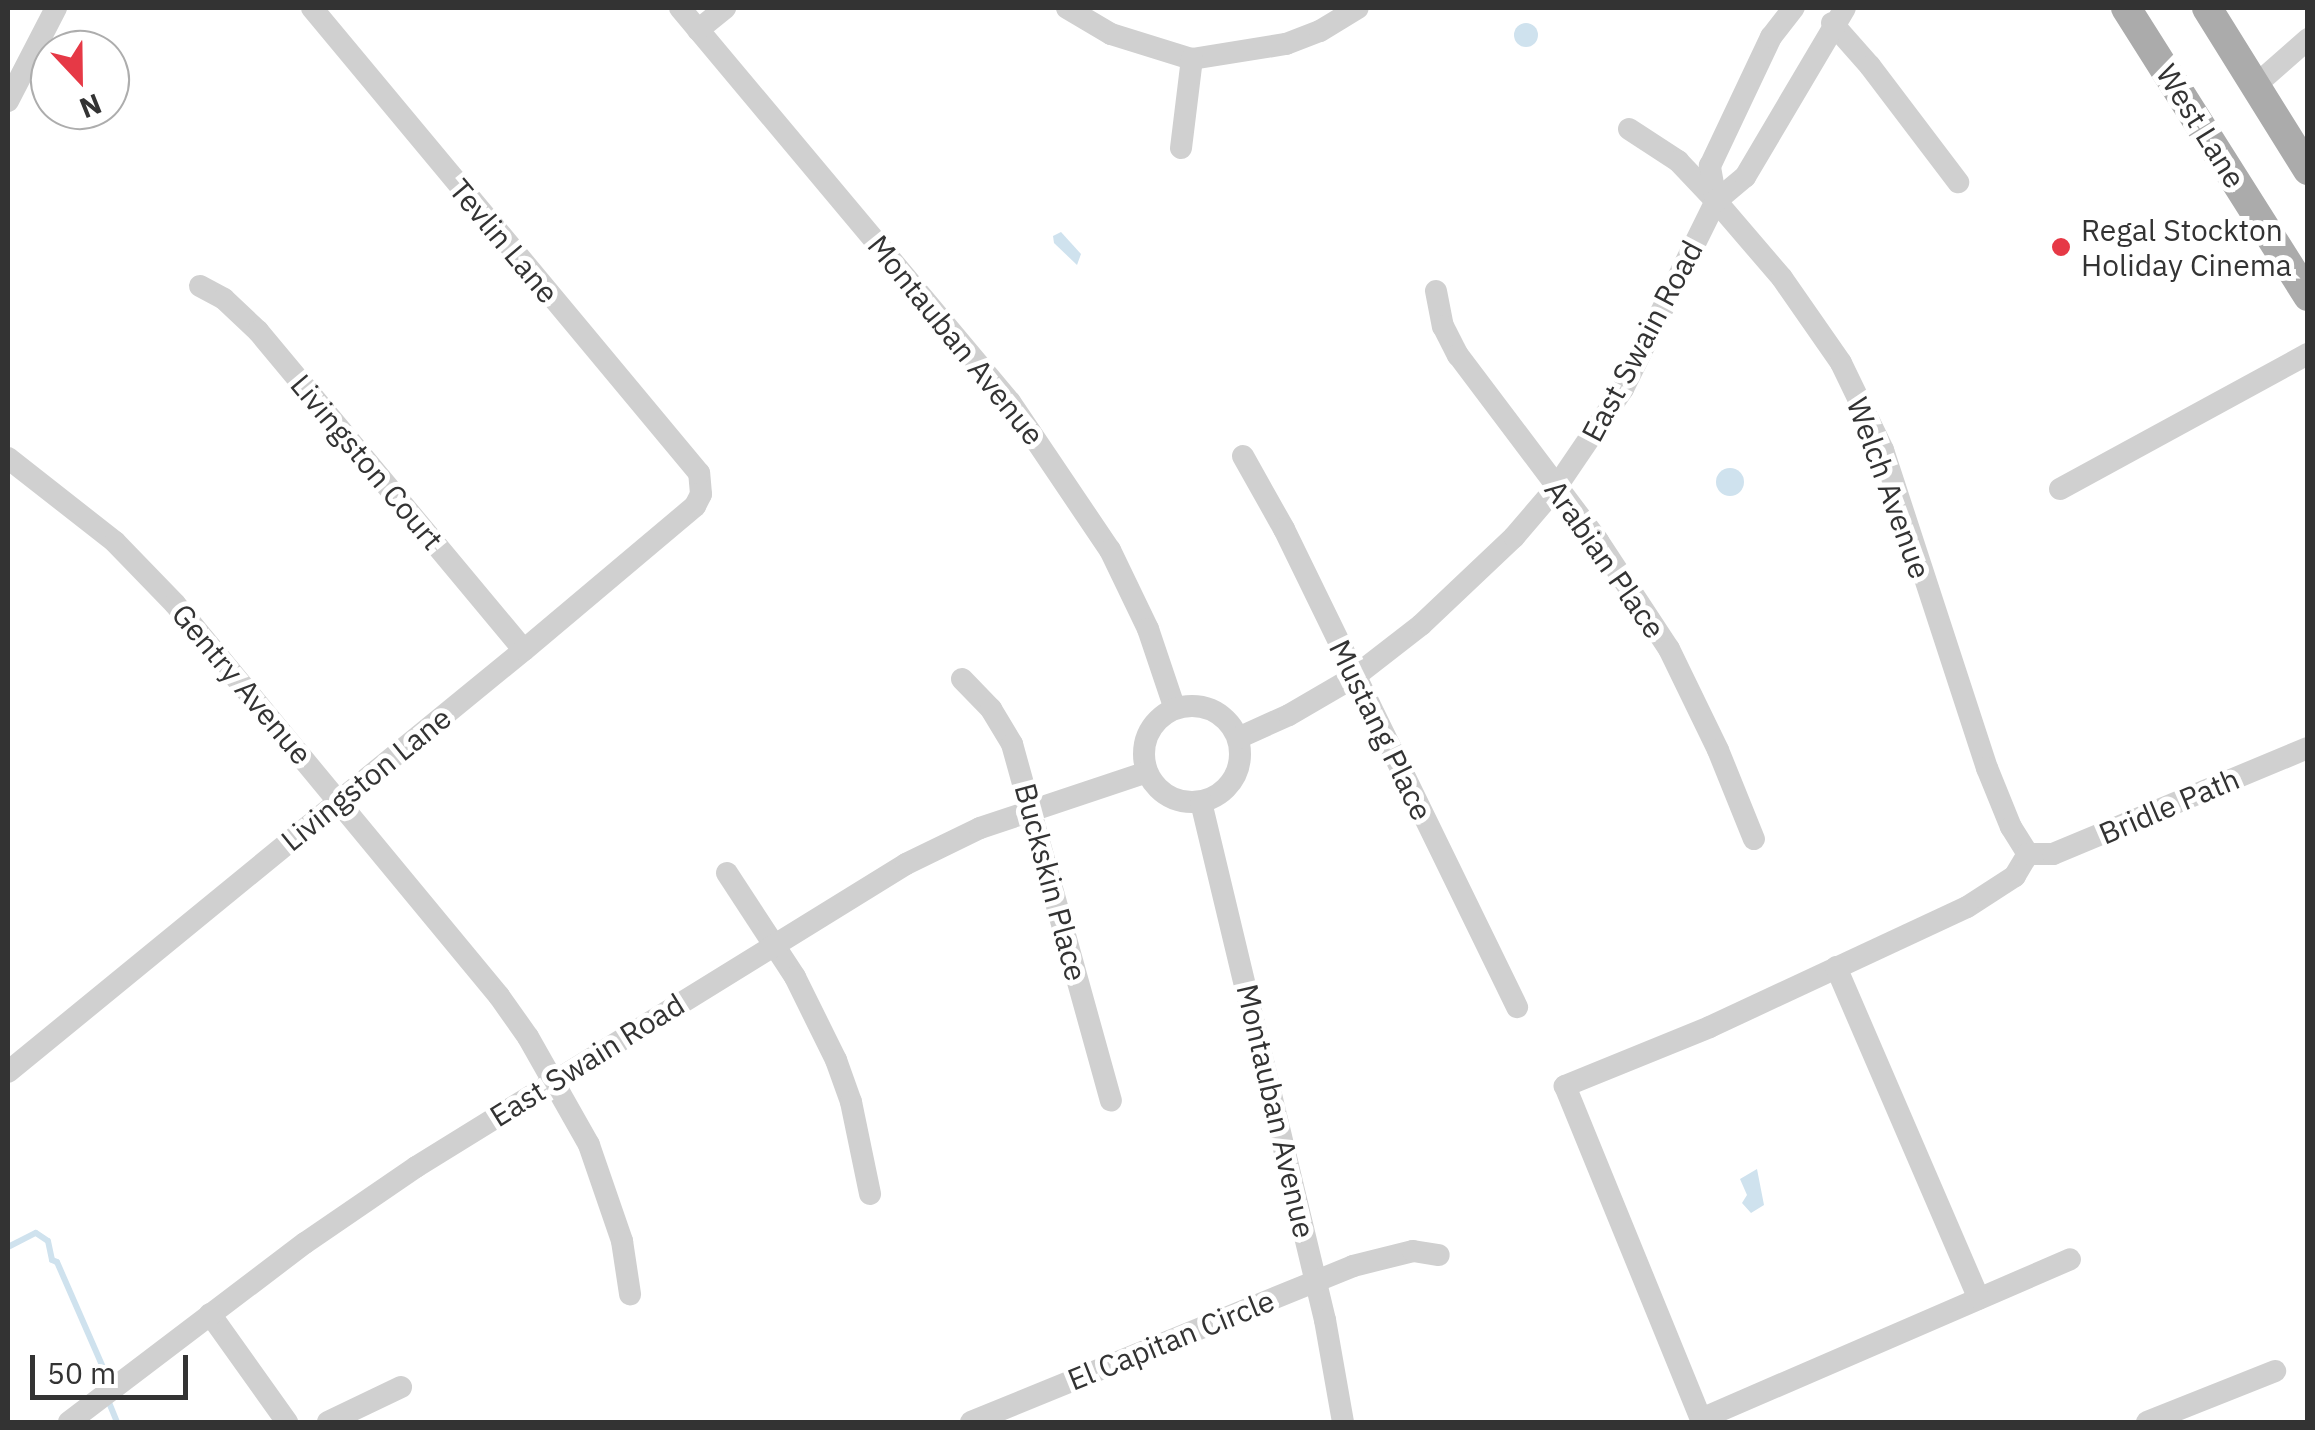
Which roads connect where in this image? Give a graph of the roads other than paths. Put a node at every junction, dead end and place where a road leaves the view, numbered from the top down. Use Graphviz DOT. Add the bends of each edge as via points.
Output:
graph roads {
  1 [pos="56,8"];
  2 [pos="312,8"];
  3 [pos="680,8"];
  4 [pos="725,8"];
  5 [pos="1067,8"];
  6 [pos="1358,8"];
  7 [pos="1794,8"];
  8 [pos="2126,8"];
  9 [pos="2207,8"];
  10 [pos="1838,16"];
  11 [pos="698,30"];
  12 [pos="2308,39"];
  13 [pos="1192,59"];
  14 [pos="2258,83"];
  15 [pos="8,101"];
  16 [pos="1628,129"];
  17 [pos="1181,148"];
  18 [pos="2308,170"];
  19 [pos="1958,182"];
  20 [pos="1716,200"];
  21 [pos="200,286"];
  22 [pos="1436,291"];
  23 [pos="2308,296"];
  24 [pos="2308,354"];
  25 [pos="1243,456"];
  26 [pos="8,458"];
  27 [pos="699,472"];
  28 [pos="1556,489"];
  29 [pos="2060,489"];
  30 [pos="524,650"];
  31 [pos="1354,677"];
  32 [pos="962,679"];
  33 [pos="1175,709"];
  34 [pos="1238,738"];
  35 [pos="2308,748"];
  36 [pos="1147,772"];
  37 [pos="340,801"];
  38 [pos="1201,802"];
  39 [pos="1032,810"];
  40 [pos="1754,839"];
  41 [pos="2028,854"];
  42 [pos="727,872"];
  43 [pos="773,944"];
  44 [pos="1836,967"];
  45 [pos="1517,1006"];
  46 [pos="8,1072"];
  47 [pos="554,1082"];
  48 [pos="1111,1101"];
  49 [pos="870,1194"];
  50 [pos="1438,1254"];
  51 [pos="2070,1259"];
  52 [pos="1316,1281"];
  53 [pos="630,1294"];
  54 [pos="1978,1298"];
  55 [pos="210,1314"];
  56 [pos="2275,1371"];
  57 [pos="401,1387"];
  58 [pos="69,1422"];
  59 [pos="287,1422"];
  60 [pos="328,1422"];
  61 [pos="971,1422"];
  62 [pos="1344,1422"];
  63 [pos="2146,1422"];
  1 -- 15 [label="street"];
  2 -- 27 [label="street, Tevlin Lane"];
  3 -- 11 [label="street, Montauban Avenue"];
  4 -- 11 [label="street"];
  5 -- 13 [label="street" via="1111,34"];
  6 -- 13 [label="street" via="1286,44"];
  7 -- 20 [label="street, East Swain Road" via="1771,38 1710,166"];
  8 -- 23 [label="main road, West Lane"];
  9 -- 14 [label="main road"];
  10 -- 19 [label="street"];
  10 -- 20 [label="street, East Swain Road" via="1745,177"];
  11 -- 33 [label="street, Montauban Avenue" via="975,357 1061,473 1126,579"];
  12 -- 14 [label="street"];
  13 -- 17 [label="street"];
  14 -- 18 [label="main road"];
  16 -- 20 [label="street, Welch Avenue" via="1678,161"];
  20 -- 28 [label="street, East Swain Road" via="1623,390"];
  20 -- 41 [label="street, Welch Avenue" via="1814,321 1864,408 1987,768"];
  21 -- 30 [label="street, Livingston Court" via="258,331"];
  22 -- 28 [label="street, Arabian Place" via="1458,355"];
  24 -- 29 [label="street"];
  25 -- 31 [label="street, Mustang Place"];
  26 -- 37 [label="street, Gentry Avenue" via="116,542"];
  27 -- 30 [label="street, Livingston Lane" via="696,506"];
  28 -- 31 [label="street, East Swain Road" via="1468,583"];
  28 -- 40 [label="street, Arabian Place" via="1668,648"];
  30 -- 37 [label="street, Livingston Lane"];
  31 -- 34 [label="street, East Swain Road"];
  31 -- 45 [label="street, Mustang Place"];
  32 -- 39 [label="street, Buckskin Place" via="1012,744"];
  33 -- 34 [label="street" via="1205,708"];
  33 -- 36 [label="street" via="1152,728"];
  34 -- 38 [label="street" via="1238,770 1229,785"];
  35 -- 41 [label="street, Bridle Path" via="2053,854"];
  36 -- 38 [label="street" via="1169,796"];
  36 -- 39 [label="street, East Swain Road"];
  37 -- 46 [label="street, Livingston Lane"];
  37 -- 47 [label="street, Gentry Avenue" via="498,996"];
  38 -- 52 [label="street, Montauban Avenue"];
  39 -- 43 [label="street, East Swain Road" via="925,853"];
  39 -- 48 [label="street, Buckskin Place"];
  41 -- 44 [label="street" via="2015,876 1967,907"];
  42 -- 43 [label="street"];
  43 -- 47 [label="street, East Swain Road"];
  43 -- 49 [label="street" via="836,1060"];
  44 -- 54 [label="street"];
  44 -- 54 [label="street" via="1565,1086 1701,1418"];
  47 -- 53 [label="street, Gentry Avenue" via="609,1195"];
  47 -- 55 [label="street, East Swain Road" via="416,1167"];
  50 -- 52 [label="street, El Capitan Circle" via="1389,1255"];
  51 -- 54 [label="street"];
  52 -- 61 [label="street, El Capitan Circle"];
  52 -- 62 [label="street, Montauban Avenue"];
  55 -- 58 [label="street, East Swain Road"];
  55 -- 59 [label="street"];
  56 -- 63 [label="street"];
  57 -- 60 [label="street"];
}
